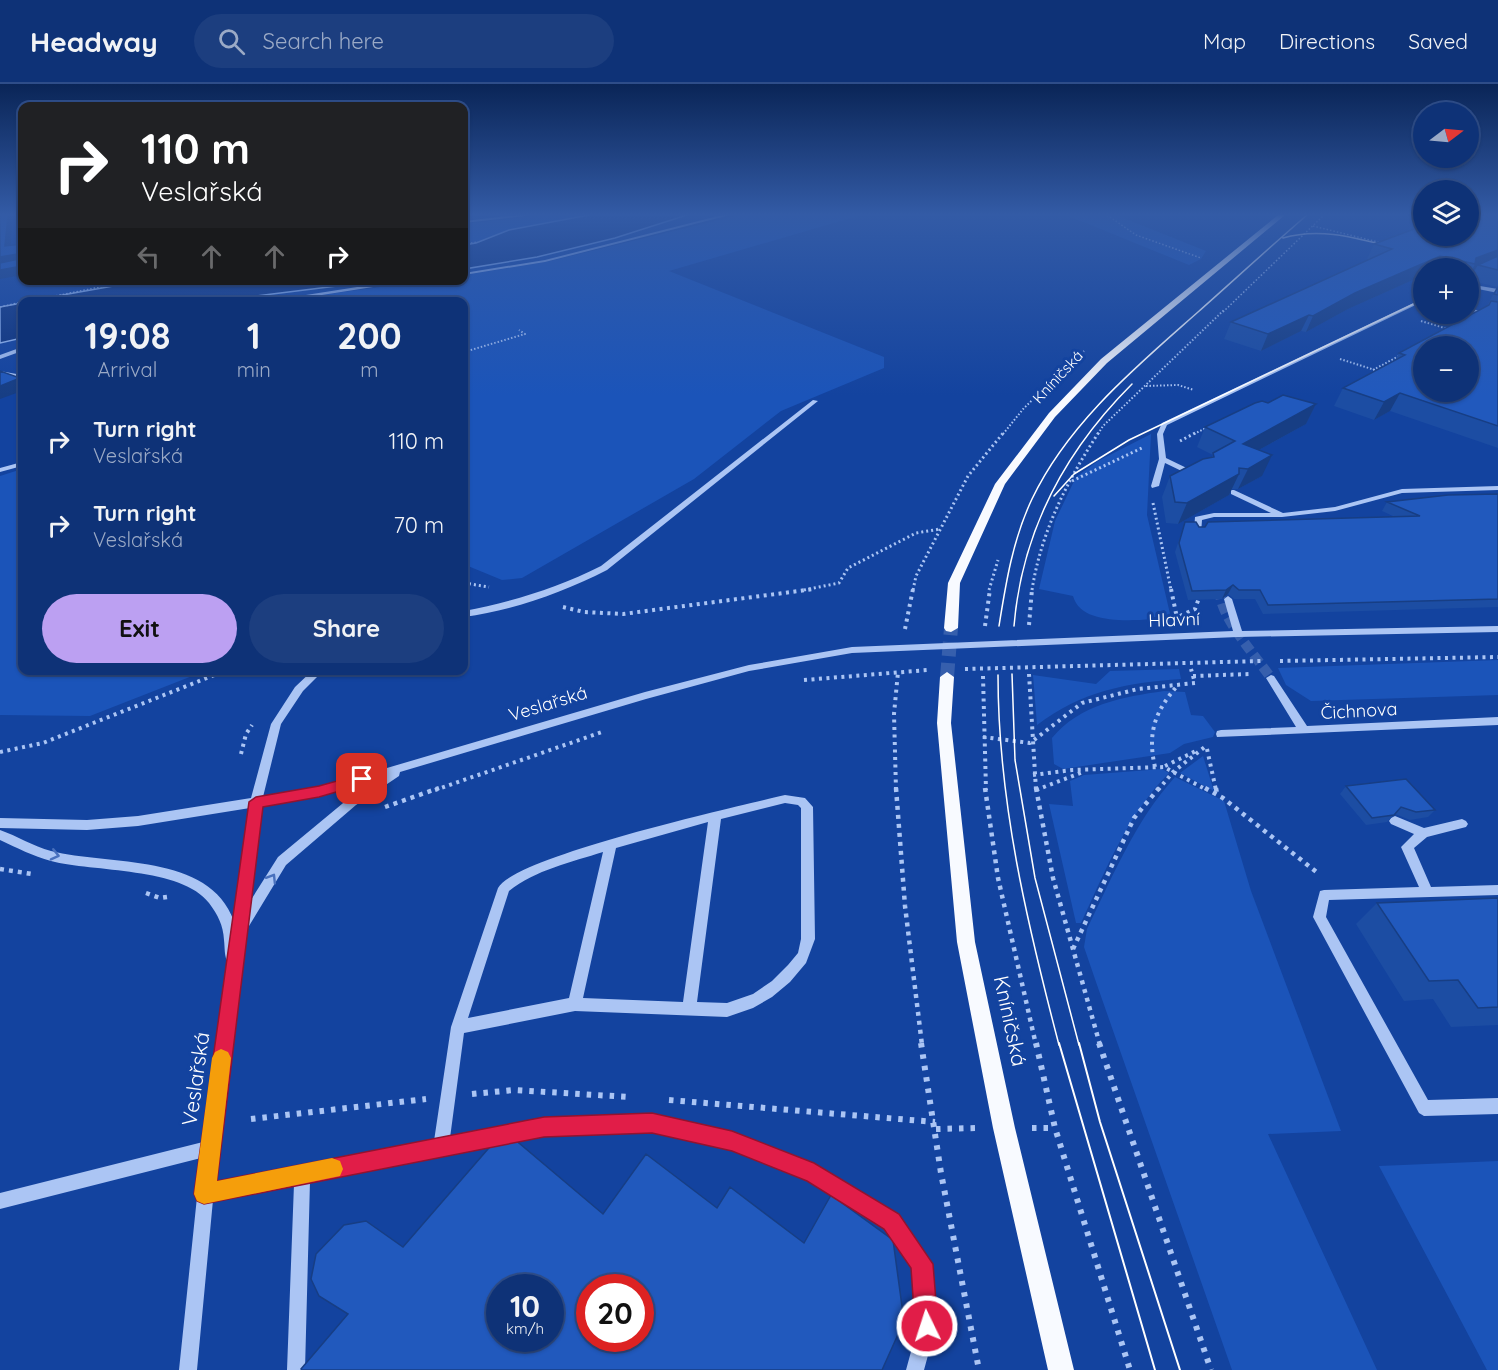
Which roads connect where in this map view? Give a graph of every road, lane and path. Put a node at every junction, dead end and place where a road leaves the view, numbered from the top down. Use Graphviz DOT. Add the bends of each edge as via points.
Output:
graph roads {
  1 [pos="1209,275"];
  2 [pos="1262,275"];
  3 [pos="110,285"];
  4 [pos="381,285"];
  5 [pos="1479,287"];
  6 [pos="1498,291"];
  7 [pos="49,297"];
  8 [pos="298,297"];
  9 [pos="18,303"];
  10 [pos="1413,303"];
  11 [pos="0,307"];
  12 [pos="1479,312"];
  13 [pos="1498,317"];
  14 [pos="1431,324"];
  15 [pos="519,330"];
  16 [pos="1439,334"];
  17 [pos="18,351"];
  18 [pos="468,351"];
  19 [pos="1316,351"];
  20 [pos="1401,354"];
  21 [pos="0,357"];
  22 [pos="1373,370"];
  23 [pos="1381,372"];
  24 [pos="0,373"];
  25 [pos="18,376"];
  26 [pos="815,401"];
  27 [pos="1161,444"];
  28 [pos="1162,459"];
  29 [pos="18,465"];
  30 [pos="0,470"];
  31 [pos="1200,476"];
  32 [pos="1072,482"];
  33 [pos="1155,486"];
  34 [pos="1498,488"];
  35 [pos="1234,492"];
  36 [pos="1153,500"];
  37 [pos="1282,515"];
  38 [pos="940,529"];
  39 [pos="1198,532"];
  40 [pos="999,560"];
  41 [pos="468,584"];
  42 [pos="1200,597"];
  43 [pos="536,599"];
  44 [pos="1228,599"];
  45 [pos="468,613"];
  46 [pos="1029,626"];
  47 [pos="985,627"];
  48 [pos="951,628"];
  49 [pos="1498,629"];
  50 [pos="1238,634"];
  51 [pos="852,650"];
  52 [pos="1498,657"];
  53 [pos="1269,661"];
  54 [pos="1276,661"];
  55 [pos="1191,669"];
  56 [pos="932,670"];
  57 [pos="951,673"];
  58 [pos="1029,674"];
  59 [pos="1254,674"];
  60 [pos="214,675"];
  61 [pos="313,675"];
  62 [pos="983,675"];
  63 [pos="1193,676"];
  64 [pos="1271,678"];
  65 [pos="896,679"];
  66 [pos="801,681"];
  67 [pos="1178,685"];
  68 [pos="1498,721"];
  69 [pos="607,730"];
  70 [pos="1304,730"];
  71 [pos="1221,734"];
  72 [pos="983,737"];
  73 [pos="1030,743"];
  74 [pos="1207,746"];
  75 [pos="0,752"];
  76 [pos="405,767"];
  77 [pos="1155,767"];
  78 [pos="1164,767"];
  79 [pos="1087,771"];
  80 [pos="1173,772"];
  81 [pos="1033,775"];
  82 [pos="1035,790"];
  83 [pos="1218,795"];
  84 [pos="256,802"];
  85 [pos="379,810"];
  86 [pos="715,817"];
  87 [pos="1395,821"];
  88 [pos="0,823"];
  89 [pos="1462,824"];
  90 [pos="1424,833"];
  91 [pos="0,835"];
  92 [pos="611,843"];
  93 [pos="0,869"];
  94 [pos="44,875"];
  95 [pos="1498,890"];
  96 [pos="142,891"];
  97 [pos="204,891"];
  98 [pos="1427,892"];
  99 [pos="1343,894"];
  100 [pos="241,927"];
  101 [pos="1072,951"];
  102 [pos="234,973"];
  103 [pos="575,1004"];
  104 [pos="689,1009"];
  105 [pos="458,1027"];
  106 [pos="448,1096"];
  107 [pos="634,1098"];
  108 [pos="658,1099"];
  109 [pos="1498,1106"];
  110 [pos="251,1119"];
  111 [pos="936,1126"];
  112 [pos="1004,1128"];
  113 [pos="441,1147"];
  114 [pos="210,1148"];
  115 [pos="302,1175"];
  116 [pos="204,1194"];
  117 [pos="0,1201"];
  118 [pos="188,1370"];
  119 [pos="296,1370"];
  120 [pos="915,1370"];
  121 [pos="979,1370"];
  122 [pos="1061,1370"];
  123 [pos="1130,1370"];
  124 [pos="1211,1370"];
  1 -- 48 [label="main road, Kníničská" via="1104,361 1052,415 1000,484 954,583"];
  2 -- 32 [label="path" via="1103,426 1078,464"];
  3 -- 7 [label="path"];
  4 -- 8 [label="street"];
  5 -- 6 [label="street"];
  9 -- 11 [label="path"];
  10 -- 19 [label="street"];
  12 -- 13 [label="street"];
  14 -- 16 [label="path" via="1449,329"];
  15 -- 18 [label="path" via="525,334"];
  17 -- 21 [label="street"];
  19 -- 22 [label="path"];
  19 -- 27 [label="street" via="1164,424"];
  20 -- 22 [label="path"];
  22 -- 23 [label="path"];
  24 -- 25 [label="street"];
  26 -- 43 [label="street" via="604,568"];
  27 -- 28 [label="street"];
  27 -- 32 [label="path" via="1135,450"];
  28 -- 31 [label="street"];
  28 -- 33 [label="street"];
  29 -- 30 [label="street"];
  32 -- 46 [label="path" via="1050,519 1029,605"];
  34 -- 37 [label="street" via="1402,491 1335,509"];
  35 -- 37 [label="street"];
  36 -- 42 [label="path" via="1177,617 1194,609"];
  37 -- 39 [label="street" via="1214,515 1198,519"];
  38 -- 43 [label="path" via="916,533 848,568 839,583 820,588 629,616 586,614"];
  40 -- 47 [label="path" via="986,601"];
  41 -- 43 [label="path"];
  43 -- 45 [label="street"];
  44 -- 50 [label="street"];
  49 -- 50 [label="street, Hlavní"];
  50 -- 51 [label="street, Hlavní"];
  51 -- 76 [label="street, Veslařská" via="749,668"];
  52 -- 54 [label="path"];
  53 -- 57 [label="path"];
  55 -- 63 [label="path"];
  56 -- 66 [label="path"];
  57 -- 112 [label="main road, Kníničská" via="944,723 966,942"];
  58 -- 73 [label="path"];
  59 -- 63 [label="path"];
  60 -- 75 [label="path" via="43,743"];
  61 -- 84 [label="street" via="299,688 276,724"];
  62 -- 72 [label="path"];
  63 -- 67 [label="path" via="1195,683"];
  64 -- 70 [label="street"];
  65 -- 111 [label="path" via="894,743 906,939"];
  67 -- 73 [label="path" via="1104,695 1082,703"];
  67 -- 77 [label="path" via="1154,716"];
  68 -- 70 [label="street, Čichnova"];
  69 -- 85 [label="path"];
  70 -- 71 [label="street, Čichnova"];
  71 -- 74 [label="path" via="1223,740"];
  72 -- 73 [label="path"];
  72 -- 123 [label="path" via="985,785 998,878 1022,990 1055,1128"];
  73 -- 81 [label="path"];
  74 -- 78 [label="path"];
  74 -- 80 [label="path"];
  74 -- 83 [label="path"];
  76 -- 84 [label="street, Veslařská" via="319,792"];
  100 -- 76 [label="street, one-way" via="282,861 352,802"];
  77 -- 78 [label="path"];
  77 -- 79 [label="path"];
  78 -- 80 [label="path"];
  79 -- 81 [label="path"];
  79 -- 82 [label="path"];
  80 -- 83 [label="path"];
  80 -- 101 [label="path" via="1134,818"];
  81 -- 82 [label="path"];
  82 -- 101 [label="path"];
  83 -- 99 [label="path"];
  84 -- 88 [label="street, Veslařská" via="98,824"];
  84 -- 100 [label="street, Veslařská"];
  86 -- 92 [label="street"];
  86 -- 104 [label="street"];
  86 -- 104 [label="street" via="785,799 801,801 807,807 808,939 802,960 757,1000 727,1010"];
  87 -- 90 [label="street"];
  89 -- 90 [label="street"];
  90 -- 98 [label="street" via="1407,847"];
  91 -- 97 [label="street, one-way" via="51,856 158,873 183,879"];
  92 -- 103 [label="street"];
  92 -- 105 [label="street" via="526,873 504,888"];
  93 -- 94 [label="path"];
  95 -- 98 [label="street"];
  96 -- 97 [label="path" via="160,898"];
  97 -- 102 [label="street" via="224,911"];
  98 -- 99 [label="street"];
  99 -- 109 [label="street" via="1324,895 1319,916 1424,1108"];
  100 -- 102 [label="street, Veslařská"];
  101 -- 124 [label="path" via="1127,1130"];
  102 -- 114 [label="street, Veslařská"];
  103 -- 104 [label="street"];
  103 -- 105 [label="street"];
  105 -- 106 [label="street"];
  106 -- 107 [label="path" via="514,1090"];
  106 -- 110 [label="path"];
  106 -- 113 [label="street"];
  108 -- 111 [label="path"];
  111 -- 112 [label="path"];
  111 -- 121 [label="path"];
  112 -- 122 [label="main road, Kníničská"];
  113 -- 115 [label="street"];
  113 -- 120 [label="street" via="544,1127 652,1123 732,1141 814,1174 892,1221 922,1264 927,1326"];
  114 -- 116 [label="street, Veslařská"];
  114 -- 117 [label="street, Veslařská"];
  115 -- 116 [label="street"];
  115 -- 119 [label="street"];
  116 -- 118 [label="street, Veslařská"];
}
